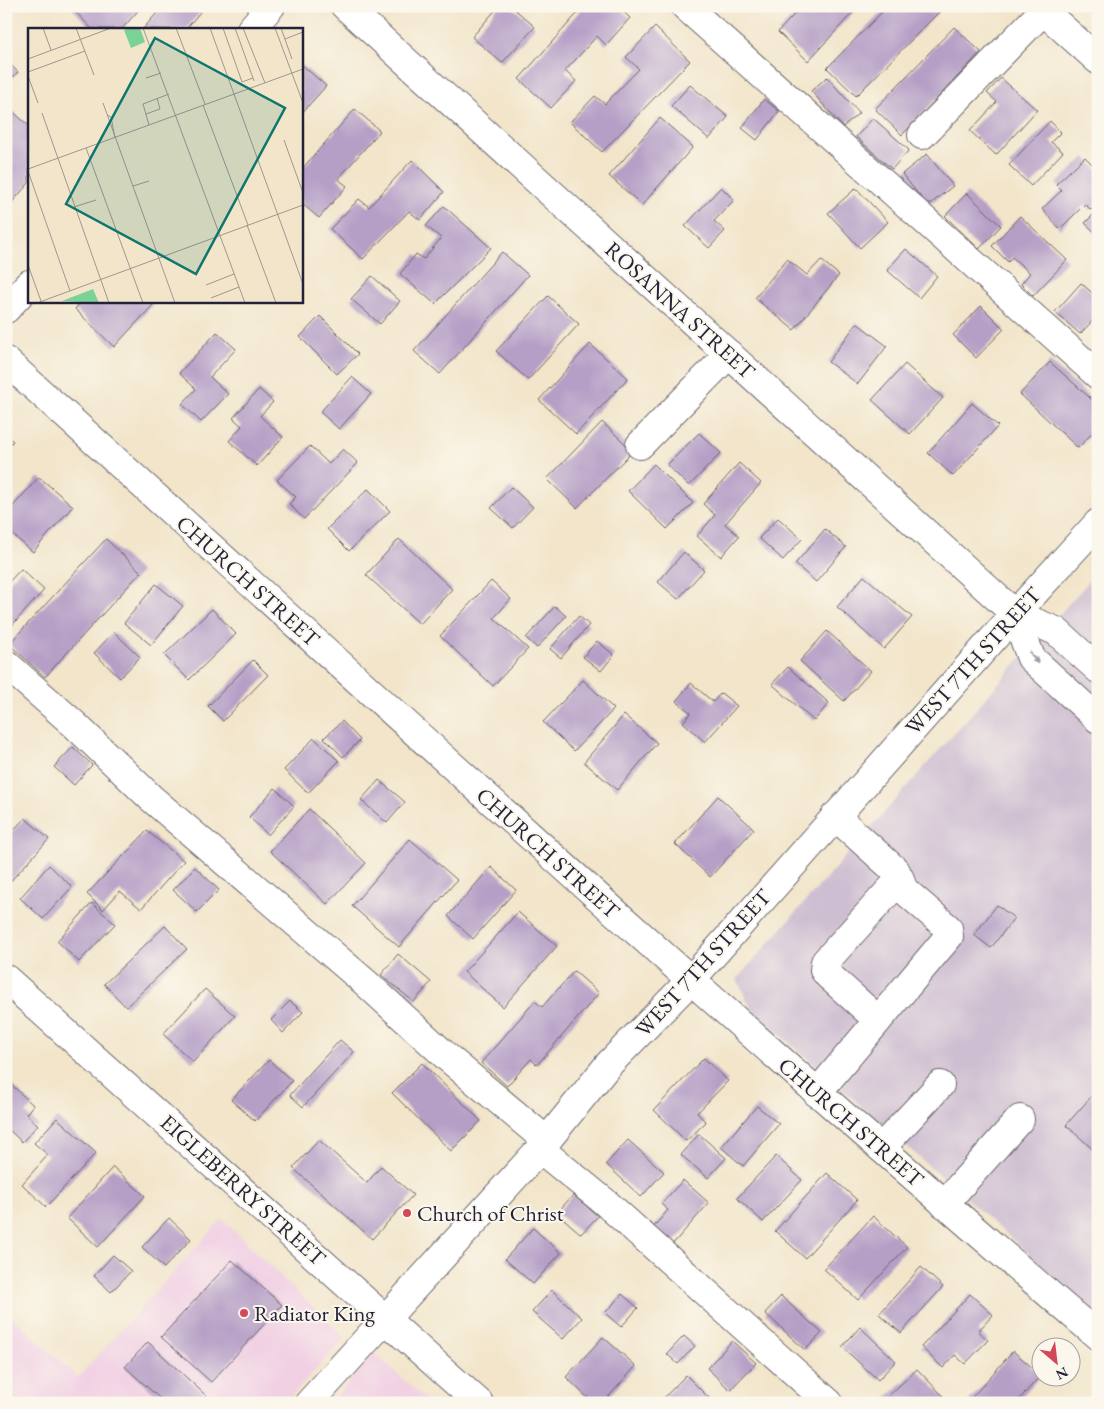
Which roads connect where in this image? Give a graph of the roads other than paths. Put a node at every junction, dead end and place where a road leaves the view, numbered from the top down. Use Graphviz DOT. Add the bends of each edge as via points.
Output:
graph roads {
  1 [pos="271,6"];
  2 [pos="345,6"];
  3 [pos="685,6"];
  4 [pos="1040,9"];
  5 [pos="252,28"];
  6 [pos="1098,60"];
  7 [pos="922,135"];
  8 [pos="28,285"];
  9 [pos="6,309"];
  10 [pos="729,354"];
  11 [pos="6,362"];
  12 [pos="1098,375"];
  13 [pos="640,445"];
  14 [pos="1098,523"];
  15 [pos="1015,614"];
  16 [pos="6,664"];
  17 [pos="1098,669"];
  18 [pos="1098,719"];
  19 [pos="835,816"];
  20 [pos="900,879"];
  21 [pos="6,979"];
  22 [pos="690,981"];
  23 [pos="878,1020"];
  24 [pos="940,1085"];
  25 [pos="817,1093"];
  26 [pos="1020,1119"];
  27 [pos="543,1145"];
  28 [pos="881,1148"];
  29 [pos="944,1204"];
  30 [pos="386,1319"];
  31 [pos="1098,1336"];
  32 [pos="309,1403"];
  33 [pos="479,1403"];
  34 [pos="829,1403"];
  1 -- 5 [label="street"];
  2 -- 10 [label="street, ROSANNA STREET"];
  3 -- 12 [label="street"];
  4 -- 6 [label="street"];
  4 -- 7 [label="street"];
  8 -- 9 [label="street"];
  10 -- 13 [label="street"];
  10 -- 15 [label="street, ROSANNA STREET"];
  11 -- 22 [label="street, CHURCH STREET"];
  14 -- 15 [label="street, WEST 7TH STREET"];
  15 -- 17 [label="street, ROSANNA STREET" via="1056,631"];
  15 -- 18 [label="street, ROSANNA STREET, one-way" via="1032,658"];
  15 -- 19 [label="street, WEST 7TH STREET"];
  16 -- 27 [label="street" via="151,798 360,978"];
  19 -- 20 [label="street" via="896,871"];
  19 -- 22 [label="street, WEST 7TH STREET"];
  20 -- 23 [label="street" via="904,890 948,928 949,936"];
  20 -- 23 [label="street" via="825,962 824,970 828,975"];
  21 -- 30 [label="street, EIGLEBERRY STREET"];
  22 -- 25 [label="street, CHURCH STREET"];
  22 -- 27 [label="street, WEST 7TH STREET" via="609,1064"];
  23 -- 25 [label="street"];
  24 -- 28 [label="street"];
  25 -- 28 [label="street, CHURCH STREET"];
  26 -- 29 [label="street"];
  27 -- 30 [label="street, WEST 7TH STREET"];
  27 -- 34 [label="street"];
  28 -- 29 [label="street, CHURCH STREET"];
  29 -- 31 [label="street, CHURCH STREET"];
  30 -- 32 [label="street, WEST 7TH STREET"];
  30 -- 33 [label="street, EIGLEBERRY STREET"];
}
